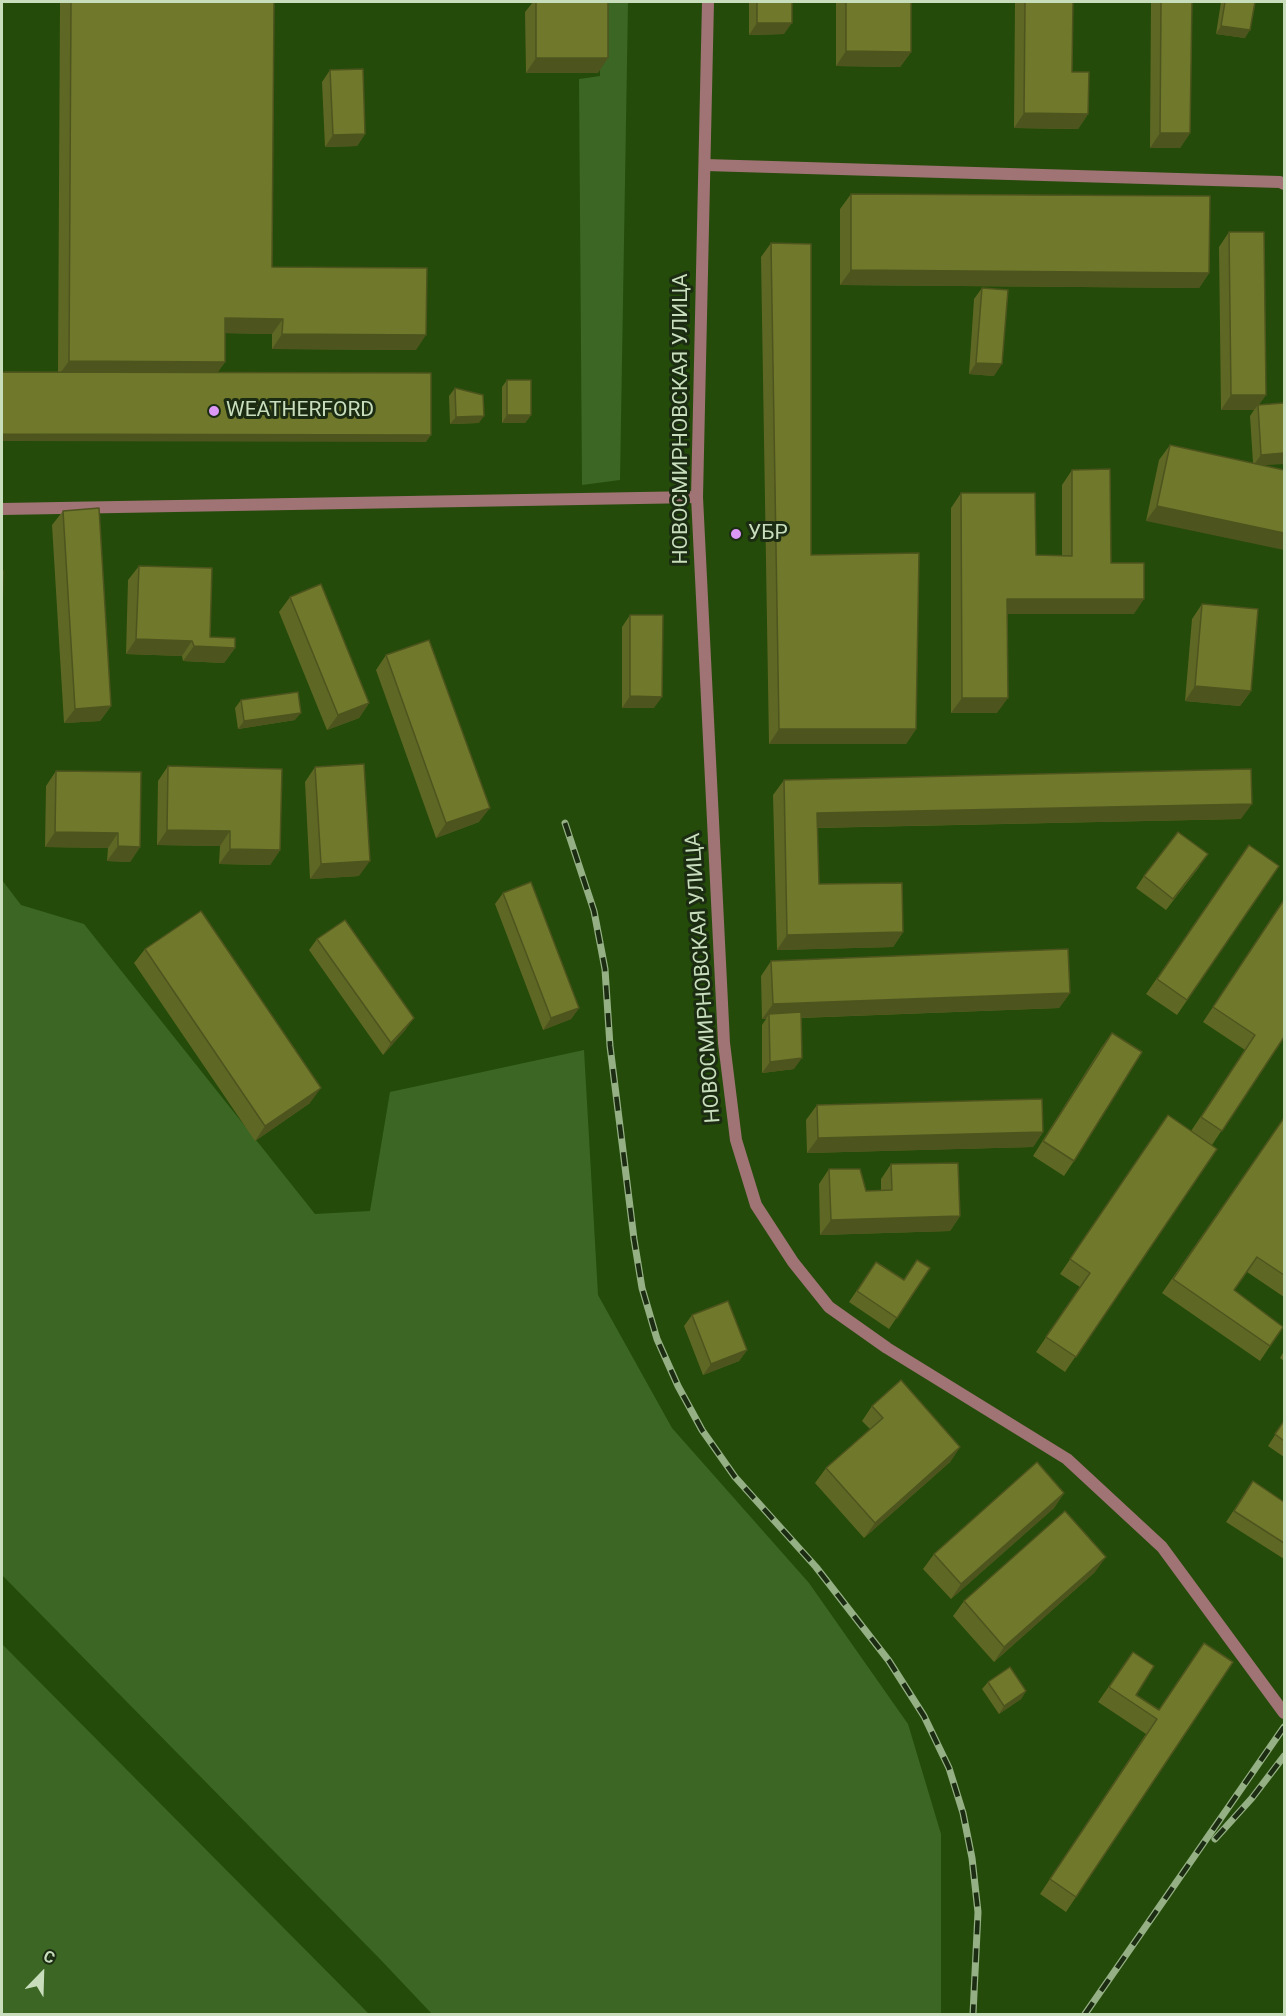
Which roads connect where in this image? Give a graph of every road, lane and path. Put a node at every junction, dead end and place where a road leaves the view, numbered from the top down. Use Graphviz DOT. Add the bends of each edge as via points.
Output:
graph roads {
  1 [pos="708,2"];
  2 [pos="705,165"];
  3 [pos="1284,184"];
  4 [pos="697,497"];
  5 [pos="2,509"];
  6 [pos="1284,1713"];
  1 -- 2 [label="street, НОВОСМИРНОВСКАЯ УЛИЦА"];
  2 -- 3 [label="street"];
  2 -- 4 [label="street, НОВОСМИРНОВСКАЯ УЛИЦА"];
  4 -- 5 [label="street"];
  4 -- 6 [label="street, НОВОСМИРНОВСКАЯ УЛИЦА" via="724,1043 735,1140 756,1205 793,1262 829,1307 887,1348 1067,1459 1162,1547"];
}
